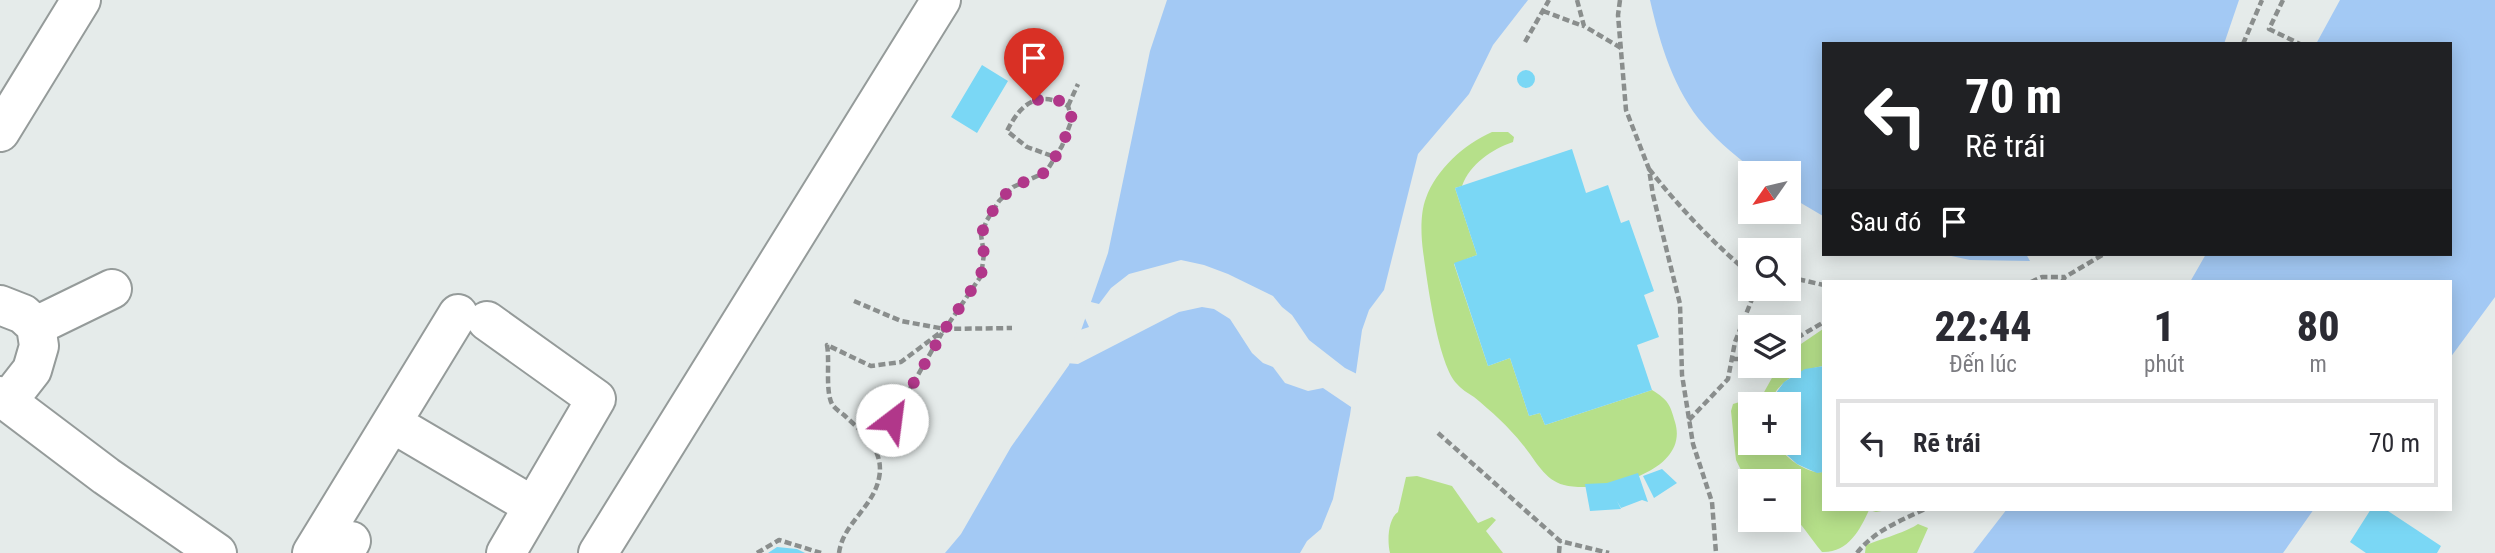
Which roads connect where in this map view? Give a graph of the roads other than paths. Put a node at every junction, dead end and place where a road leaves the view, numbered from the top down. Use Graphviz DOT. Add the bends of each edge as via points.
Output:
graph roads {
  1 [pos="81,0"];
  2 [pos="941,0"];
  3 [pos="0,132"];
  4 [pos="112,289"];
  5 [pos="0,305"];
  6 [pos="36,326"];
  7 [pos="4,399"];
  8 [pos="392,423"];
  9 [pos="533,506"];
  10 [pos="217,553"];
  11 [pos="312,553"];
  12 [pos="506,553"];
  13 [pos="598,553"];
  1 -- 3 [label="street"];
  2 -- 13 [label="street"];
  4 -- 6 [label="street"];
  5 -- 6 [label="street" via="23,314"];
  6 -- 7 [label="street" via="39,346 32,370"];
  7 -- 10 [label="street"];
  8 -- 9 [label="street"];
  8 -- 9 [label="street" via="473,318 596,399"];
  8 -- 11 [label="street"];
  9 -- 12 [label="street"];
}
